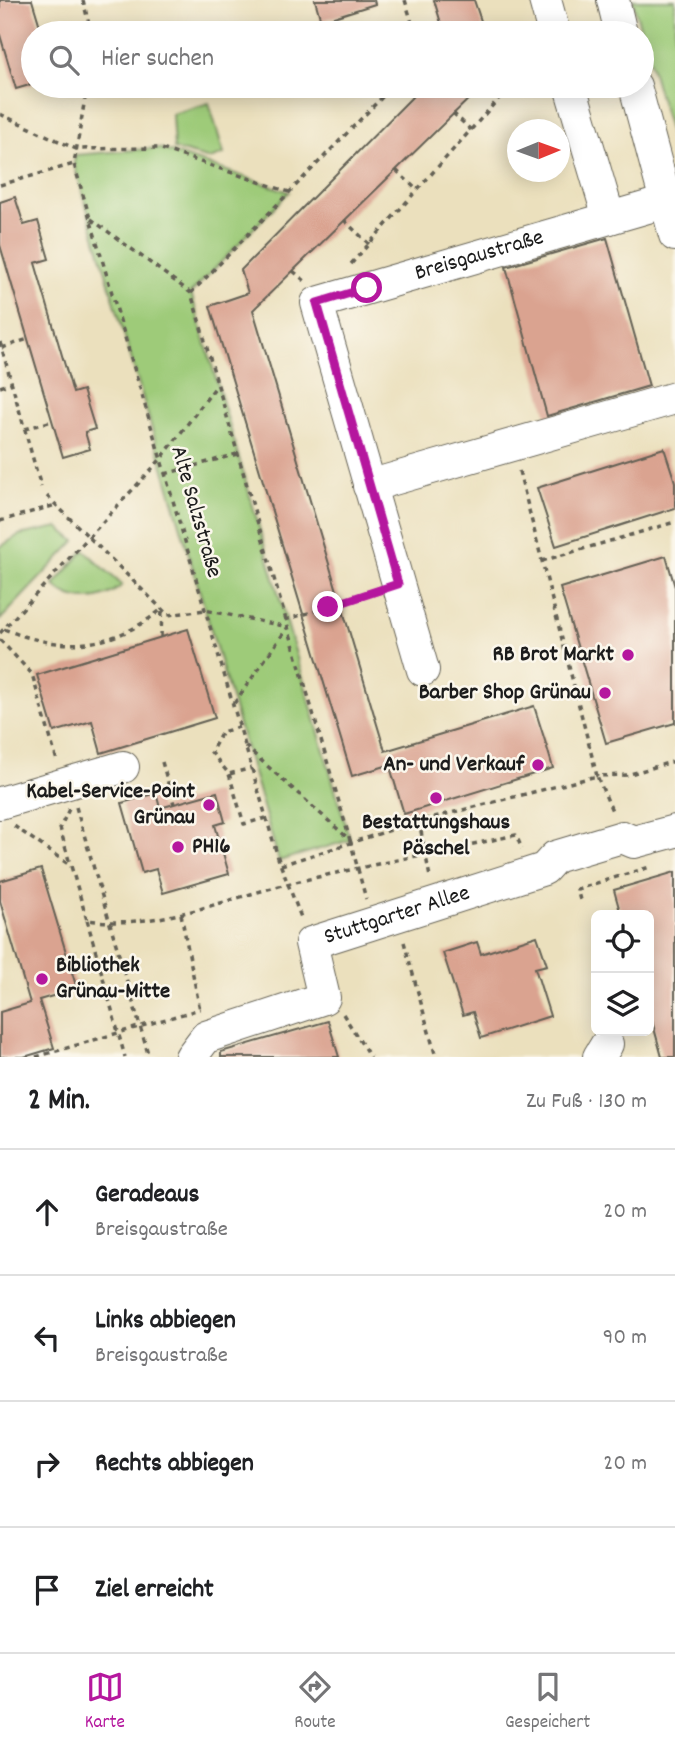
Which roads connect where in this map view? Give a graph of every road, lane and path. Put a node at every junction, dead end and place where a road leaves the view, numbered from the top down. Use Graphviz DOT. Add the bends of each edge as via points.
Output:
graph roads {
  1 [pos="83,0"];
  2 [pos="405,0"];
  3 [pos="545,0"];
  4 [pos="613,0"];
  5 [pos="88,21"];
  6 [pos="411,21"];
  7 [pos="551,21"];
  8 [pos="618,21"];
  9 [pos="85,98"];
  10 [pos="381,98"];
  11 [pos="499,98"];
  12 [pos="574,98"];
  13 [pos="638,98"];
  14 [pos="453,113"];
  15 [pos="0,114"];
  16 [pos="471,130"];
  17 [pos="76,149"];
  18 [pos="74,164"];
  19 [pos="396,170"];
  20 [pos="0,186"];
  21 [pos="417,190"];
  22 [pos="289,192"];
  23 [pos="666,202"];
  24 [pos="90,218"];
  25 [pos="609,218"];
  26 [pos="344,220"];
  27 [pos="675,235"];
  28 [pos="369,244"];
  29 [pos="346,270"];
  30 [pos="191,293"];
  31 [pos="28,339"];
  32 [pos="0,342"];
  33 [pos="2,348"];
  34 [pos="12,383"];
  35 [pos="217,385"];
  36 [pos="0,387"];
  37 [pos="675,398"];
  38 [pos="52,421"];
  39 [pos="25,429"];
  40 [pos="513,445"];
  41 [pos="237,453"];
  42 [pos="161,459"];
  43 [pos="165,474"];
  44 [pos="41,486"];
  45 [pos="369,486"];
  46 [pos="47,496"];
  47 [pos="56,505"];
  48 [pos="0,521"];
  49 [pos="675,522"];
  50 [pos="89,537"];
  51 [pos="542,561"];
  52 [pos="398,584"];
  53 [pos="328,607"];
  54 [pos="162,609"];
  55 [pos="205,610"];
  56 [pos="315,611"];
  57 [pos="285,620"];
  58 [pos="288,627"];
  59 [pos="2,631"];
  60 [pos="161,637"];
  61 [pos="0,640"];
  62 [pos="423,670"];
  63 [pos="233,705"];
  64 [pos="240,726"];
  65 [pos="245,746"];
  66 [pos="675,761"];
  67 [pos="162,762"];
  68 [pos="123,767"];
  69 [pos="252,768"];
  70 [pos="229,774"];
  71 [pos="597,776"];
  72 [pos="63,784"];
  73 [pos="174,804"];
  74 [pos="6,814"];
  75 [pos="267,818"];
  76 [pos="419,821"];
  77 [pos="675,831"];
  78 [pos="622,837"];
  79 [pos="350,840"];
  80 [pos="425,855"];
  81 [pos="663,863"];
  82 [pos="281,865"];
  83 [pos="71,866"];
  84 [pos="358,869"];
  85 [pos="533,873"];
  86 [pos="288,884"];
  87 [pos="580,900"];
  88 [pos="435,904"];
  89 [pos="181,914"];
  90 [pos="87,920"];
  91 [pos="385,920"];
  92 [pos="111,923"];
  93 [pos="311,943"];
  94 [pos="324,998"];
  95 [pos="140,1026"];
  96 [pos="118,1033"];
  97 [pos="199,1034"];
  98 [pos="36,1057"];
  99 [pos="125,1057"];
  100 [pos="149,1057"];
  101 [pos="370,1057"];
  102 [pos="436,1057"];
  1 -- 5 [label="path"];
  2 -- 6 [label="path"];
  3 -- 7 [label="street"];
  4 -- 8 [label="street"];
  9 -- 17 [label="path, Alte Salzstraße"];
  10 -- 22 [label="path"];
  11 -- 16 [label="path"];
  12 -- 25 [label="street"];
  13 -- 23 [label="street"];
  14 -- 16 [label="path"];
  15 -- 17 [label="path"];
  16 -- 21 [label="path"];
  17 -- 18 [label="path, Alte Salzstraße"];
  17 -- 22 [label="path" via="159,148"];
  18 -- 20 [label="path"];
  18 -- 24 [label="path, Alte Salzstraße"];
  19 -- 21 [label="path"];
  21 -- 28 [label="path"];
  22 -- 30 [label="path"];
  23 -- 25 [label="street, Breisgaustraße"];
  23 -- 27 [label="street"];
  24 -- 30 [label="path"];
  24 -- 42 [label="path, Alte Salzstraße"];
  25 -- 45 [label="street, Breisgaustraße" via="317,303"];
  26 -- 28 [label="path"];
  28 -- 29 [label="path"];
  30 -- 35 [label="path"];
  31 -- 33 [label="path"];
  32 -- 33 [label="path"];
  33 -- 34 [label="path"];
  34 -- 36 [label="path"];
  34 -- 39 [label="path"];
  35 -- 41 [label="path"];
  35 -- 42 [label="path"];
  37 -- 40 [label="street"];
  38 -- 39 [label="path"];
  39 -- 44 [label="path"];
  40 -- 45 [label="street"];
  40 -- 51 [label="path"];
  41 -- 43 [label="path"];
  41 -- 57 [label="path"];
  42 -- 43 [label="path, Alte Salzstraße"];
  42 -- 50 [label="path"];
  43 -- 55 [label="path, Alte Salzstraße"];
  45 -- 52 [label="street, Breisgaustraße"];
  46 -- 47 [label="path"];
  47 -- 48 [label="path"];
  47 -- 50 [label="path"];
  49 -- 51 [label="path"];
  50 -- 54 [label="path"];
  50 -- 59 [label="path"];
  51 -- 71 [label="path"];
  52 -- 53 [label="path"];
  52 -- 62 [label="street, Breisgaustraße"];
  54 -- 55 [label="path" via="168,615"];
  54 -- 59 [label="path" via="141,626 109,640 82,645 48,643"];
  54 -- 60 [label="path"];
  55 -- 58 [label="path"];
  55 -- 63 [label="path, Alte Salzstraße"];
  56 -- 57 [label="path"];
  57 -- 58 [label="path"];
  58 -- 63 [label="path"];
  58 -- 79 [label="path"];
  61 -- 72 [label="path" via="33,674"];
  63 -- 64 [label="path, Alte Salzstraße"];
  64 -- 65 [label="path, Alte Salzstraße"];
  64 -- 70 [label="path" via="222,732 211,752"];
  65 -- 69 [label="path, Alte Salzstraße"];
  65 -- 79 [label="path"];
  66 -- 71 [label="path" via="627,775"];
  67 -- 73 [label="path"];
  68 -- 72 [label="street"];
  69 -- 70 [label="path"];
  69 -- 75 [label="path, Alte Salzstraße"];
  70 -- 75 [label="path" via="244,824"];
  71 -- 76 [label="path"];
  71 -- 78 [label="path"];
  72 -- 74 [label="street"];
  74 -- 83 [label="path"];
  75 -- 82 [label="path, Alte Salzstraße"];
  76 -- 79 [label="path"];
  76 -- 80 [label="path"];
  77 -- 78 [label="street, Stuttgarter Allee" via="634,842"];
  78 -- 85 [label="street, Stuttgarter Allee" via="555,857"];
  79 -- 82 [label="path"];
  79 -- 84 [label="path"];
  80 -- 84 [label="path"];
  80 -- 85 [label="path" via="516,835"];
  80 -- 88 [label="path"];
  81 -- 87 [label="path" via="577,889"];
  82 -- 86 [label="path, Alte Salzstraße"];
  83 -- 90 [label="path"];
  83 -- 92 [label="path" via="60,828 74,798"];
  84 -- 86 [label="path"];
  84 -- 91 [label="path"];
  85 -- 88 [label="street, Stuttgarter Allee"];
  86 -- 89 [label="path"];
  86 -- 93 [label="path, Alte Salzstraße"];
  88 -- 91 [label="street, Stuttgarter Allee"];
  89 -- 92 [label="path"];
  89 -- 97 [label="path"];
  90 -- 92 [label="path"];
  90 -- 96 [label="path"];
  91 -- 93 [label="street, Stuttgarter Allee"];
  91 -- 102 [label="path"];
  92 -- 95 [label="path"];
  93 -- 94 [label="street, Stuttgarter Allee"];
  94 -- 97 [label="street"];
  94 -- 101 [label="path" via="342,1012"];
  95 -- 96 [label="path"];
  95 -- 97 [label="path"];
  95 -- 100 [label="path"];
  96 -- 98 [label="path"];
  96 -- 99 [label="path"];
}
